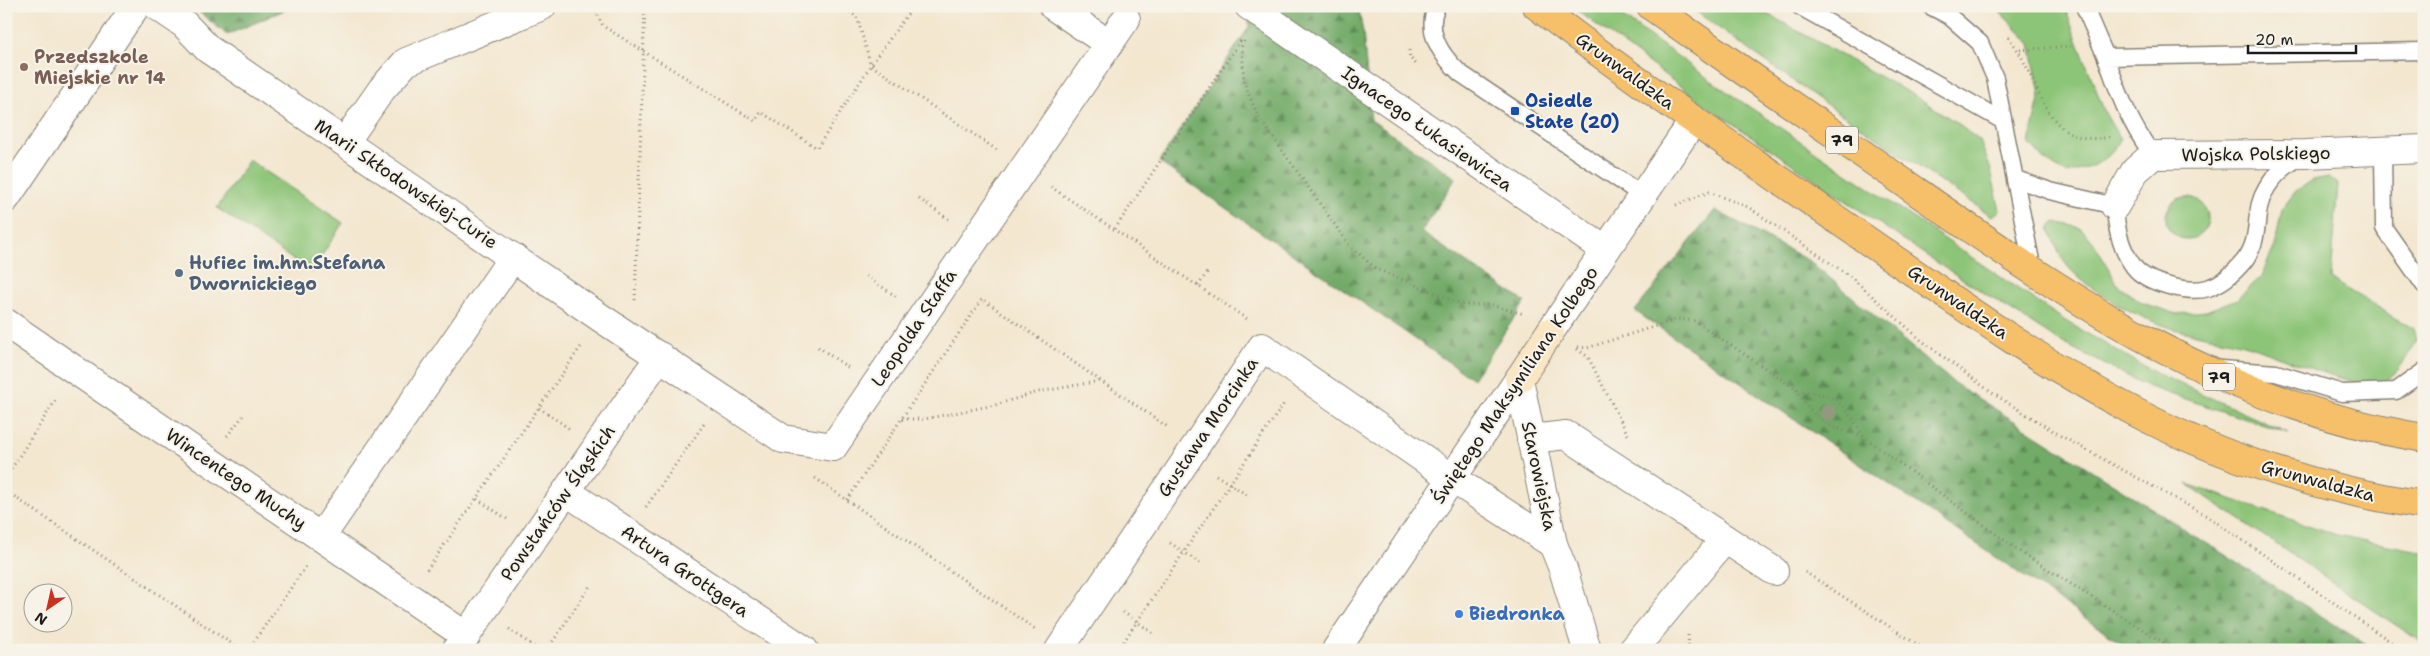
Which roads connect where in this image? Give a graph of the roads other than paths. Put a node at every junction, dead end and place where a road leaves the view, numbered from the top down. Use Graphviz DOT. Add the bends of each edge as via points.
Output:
graph roads {
  1 [pos="136,6"];
  2 [pos="157,6"];
  3 [pos="542,6"];
  4 [pos="1053,6"];
  5 [pos="1437,6"];
  6 [pos="1537,6"];
  7 [pos="1651,6"];
  8 [pos="1799,6"];
  9 [pos="1930,6"];
  10 [pos="2084,6"];
  11 [pos="1249,13"];
  12 [pos="1126,19"];
  13 [pos="1109,44"];
  14 [pos="2424,51"];
  15 [pos="2106,57"];
  16 [pos="1694,120"];
  17 [pos="2003,121"];
  18 [pos="345,142"];
  19 [pos="2424,149"];
  20 [pos="2383,151"];
  21 [pos="2306,154"];
  22 [pos="2153,156"];
  23 [pos="2016,179"];
  24 [pos="1642,195"];
  25 [pos="6,198"];
  26 [pos="2115,206"];
  27 [pos="1605,250"];
  28 [pos="513,257"];
  29 [pos="2033,271"];
  30 [pos="2424,285"];
  31 [pos="6,323"];
  32 [pos="660,356"];
  33 [pos="2199,368"];
  34 [pos="2424,372"];
  35 [pos="1519,379"];
  36 [pos="2424,438"];
  37 [pos="1531,439"];
  38 [pos="1453,478"];
  39 [pos="567,492"];
  40 [pos="2424,505"];
  41 [pos="321,537"];
  42 [pos="1725,538"];
  43 [pos="1553,544"];
  44 [pos="1774,572"];
  45 [pos="461,643"];
  46 [pos="804,650"];
  47 [pos="1059,650"];
  48 [pos="1336,650"];
  49 [pos="1588,650"];
  50 [pos="1633,650"];
  1 -- 25 [label="street"];
  2 -- 18 [label="street, Marii Skłodowskiej-Curie" via="184,24 208,49"];
  3 -- 18 [label="street" via="406,62 382,89"];
  4 -- 13 [label="street"];
  5 -- 24 [label="lane" via="1433,30 1436,45 1460,73"];
  6 -- 16 [label="main road, Grunwaldzka"];
  7 -- 29 [label="main road, 79"];
  8 -- 17 [label="lane"];
  9 -- 17 [label="lane" via="1949,16 1980,43 1995,78"];
  10 -- 15 [label="lane"];
  11 -- 27 [label="street, Ignacego Łukasiewicza"];
  12 -- 13 [label="street, Leopolda Staffa"];
  13 -- 32 [label="street, Leopolda Staffa" via="833,447 783,439"];
  14 -- 15 [label="lane"];
  15 -- 22 [label="lane" via="2126,114"];
  16 -- 24 [label="street, Świętego Maksymiliana Kolbego"];
  16 -- 40 [label="main road, Grunwaldzka" via="2005,334 2136,413 2257,465 2382,499"];
  17 -- 23 [label="lane"];
  18 -- 28 [label="street, Marii Skłodowskiej-Curie"];
  19 -- 20 [label="street, Wojska Polskiego"];
  20 -- 21 [label="street, Wojska Polskiego"];
  20 -- 30 [label="lane" via="2384,228"];
  21 -- 22 [label="street, Wojska Polskiego"];
  21 -- 26 [label="lane" via="2277,173 2264,193 2258,213 2258,233 2245,260 2230,276 2209,288 2175,288 2154,281 2135,269 2117,231"];
  22 -- 26 [label="street" via="2134,171"];
  23 -- 26 [label="lane" via="2050,191"];
  23 -- 29 [label="lane"];
  24 -- 27 [label="street, Świętego Maksymiliana Kolbego"];
  27 -- 35 [label="street, Świętego Maksymiliana Kolbego"];
  28 -- 32 [label="street, Marii Skłodowskiej-Curie"];
  28 -- 41 [label="street"];
  29 -- 33 [label="main road, 79" via="2120,327"];
  31 -- 41 [label="street, Wincentego Muchy"];
  32 -- 39 [label="street, Powstańców Śląskich"];
  33 -- 34 [label="lane" via="2276,373 2342,393 2396,391"];
  33 -- 36 [label="main road, 79" via="2252,391 2317,413"];
  35 -- 37 [label="street, Starowiejska"];
  35 -- 38 [label="street, Świętego Maksymiliana Kolbego"];
  37 -- 42 [label="street" via="1566,435"];
  37 -- 43 [label="street, Starowiejska"];
  38 -- 43 [label="street, Starowiejska"];
  38 -- 47 [label="street, Gustawa Morcinka" via="1262,347"];
  38 -- 48 [label="street, Świętego Maksymiliana Kolbego"];
  39 -- 45 [label="street, Powstańców Śląskich"];
  39 -- 46 [label="street, Artura Grottgera"];
  41 -- 45 [label="street, Wincentego Muchy" via="409,597"];
  42 -- 44 [label="street"];
  42 -- 50 [label="street"];
  43 -- 49 [label="street, Starowiejska"];
}
